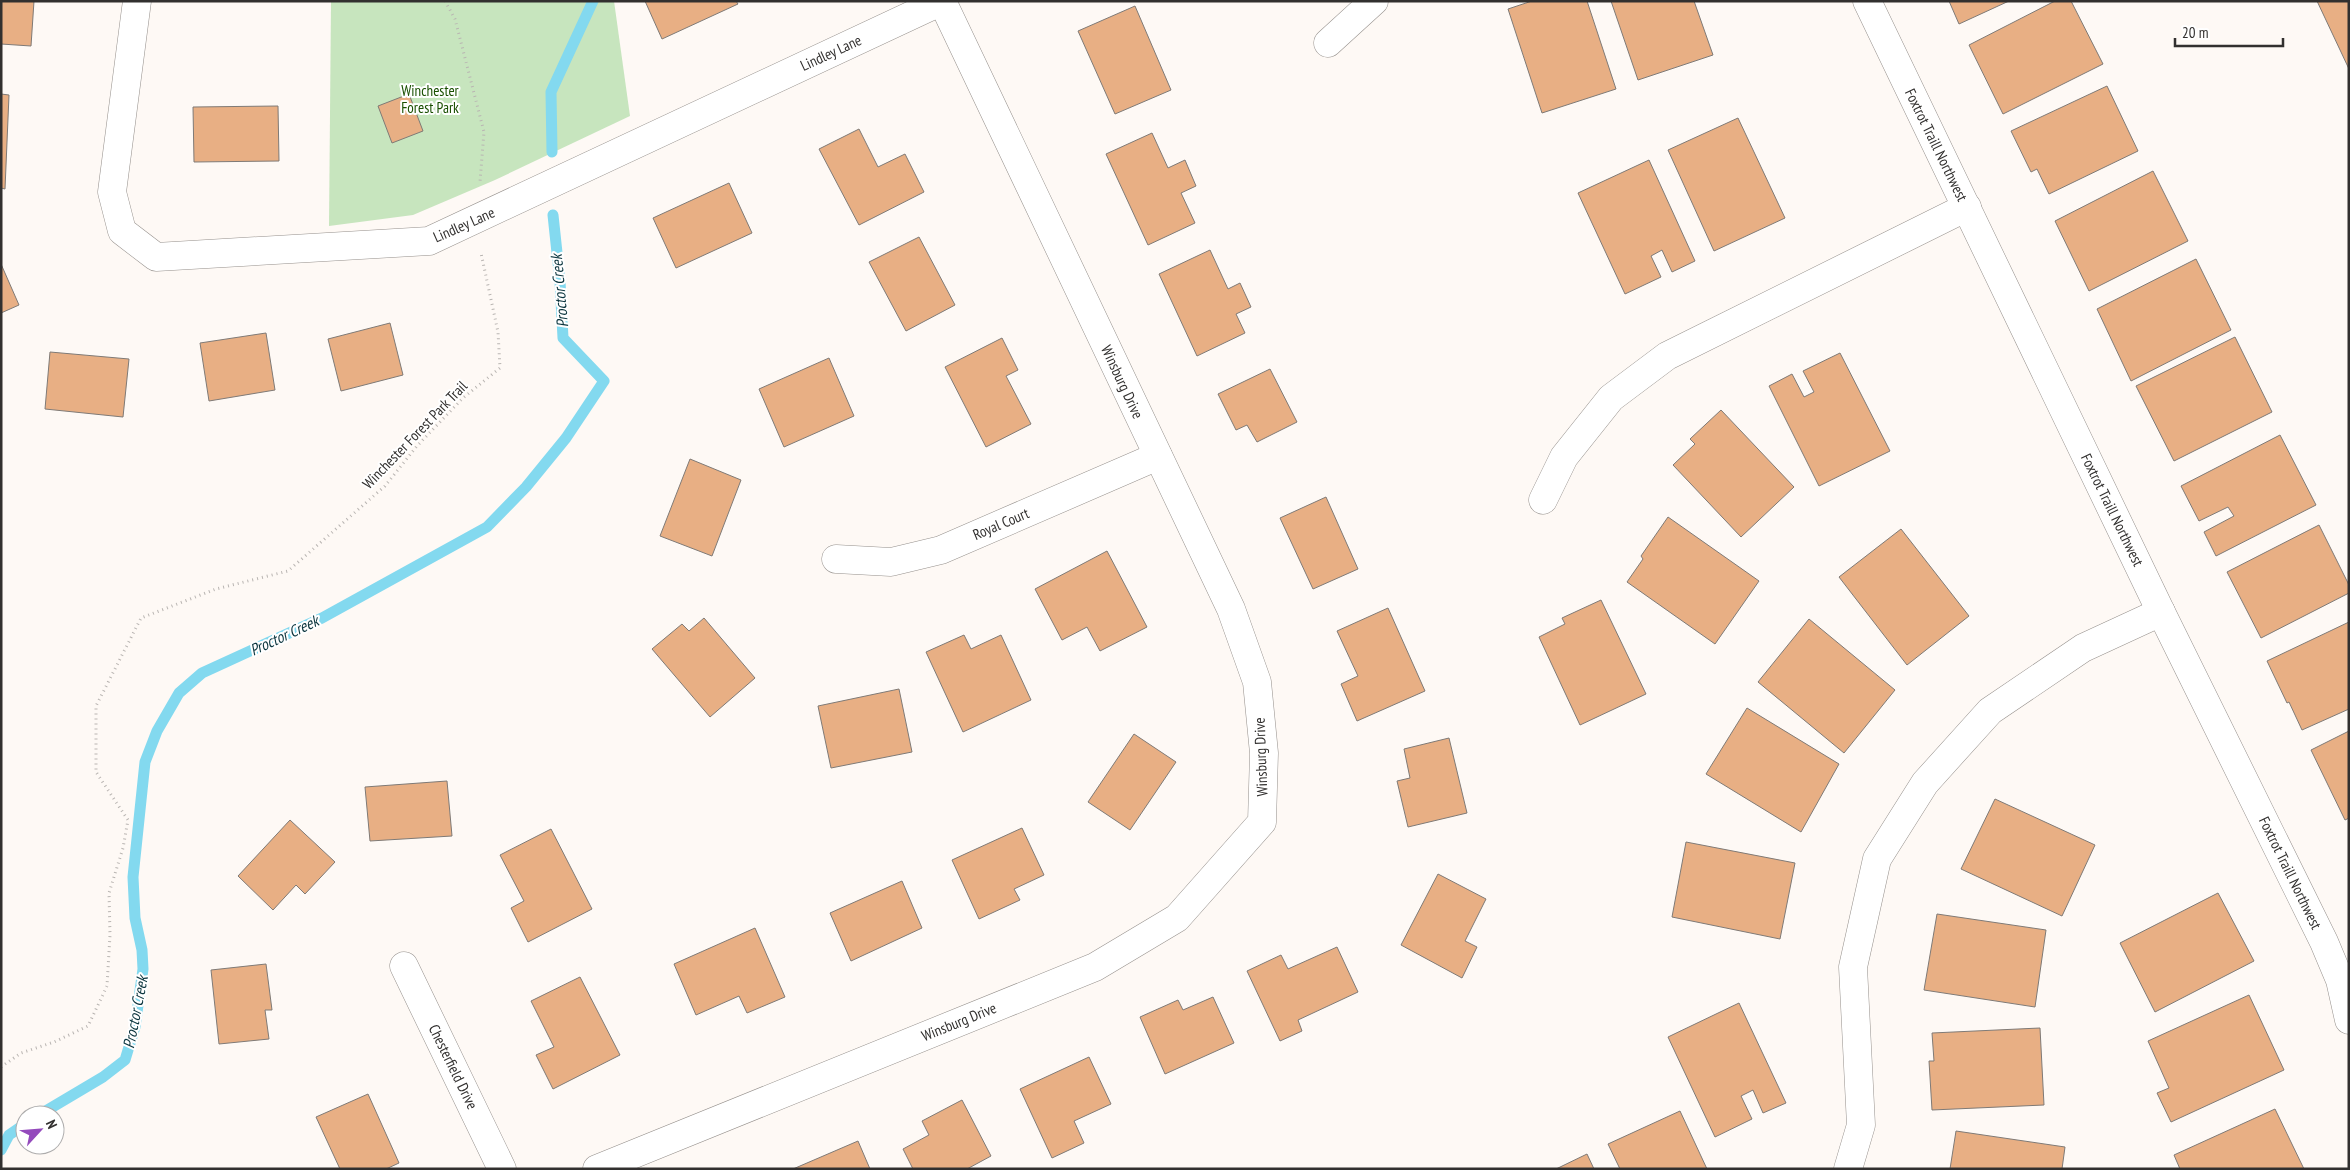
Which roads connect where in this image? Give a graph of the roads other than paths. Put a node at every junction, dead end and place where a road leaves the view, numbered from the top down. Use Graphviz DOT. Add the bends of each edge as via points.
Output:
graph roads {
  1 [pos="137,1"];
  2 [pos="942,1"];
  3 [pos="1374,1"];
  4 [pos="1867,1"];
  5 [pos="1328,43"];
  6 [pos="1966,207"];
  7 [pos="1158,456"];
  8 [pos="1543,500"];
  9 [pos="836,559"];
  10 [pos="2161,612"];
  11 [pos="404,966"];
  12 [pos="2349,1020"];
  13 [pos="502,1169"];
  14 [pos="597,1169"];
  15 [pos="1848,1169"];
  1 -- 2 [label="street, Lindley Lane" via="112,192 122,231 156,257 429,241"];
  2 -- 7 [label="street, Winsburg Drive"];
  3 -- 5 [label="street"];
  4 -- 6 [label="street, Foxtrot Traill Northwest"];
  6 -- 8 [label="street" via="1667,356 1611,398 1564,457"];
  6 -- 10 [label="street, Foxtrot Traill Northwest"];
  7 -- 9 [label="street, Royal Court" via="941,550 891,562"];
  7 -- 14 [label="street, Winsburg Drive" via="1231,609 1257,682 1264,753 1262,822 1177,918 1095,967"];
  10 -- 12 [label="street, Foxtrot Traill Northwest" via="2324,942 2340,980"];
  10 -- 15 [label="street" via="2083,648 1990,711 1925,784 1877,859 1853,967 1861,1125"];
  11 -- 13 [label="street, Chesterfield Drive"];
}
